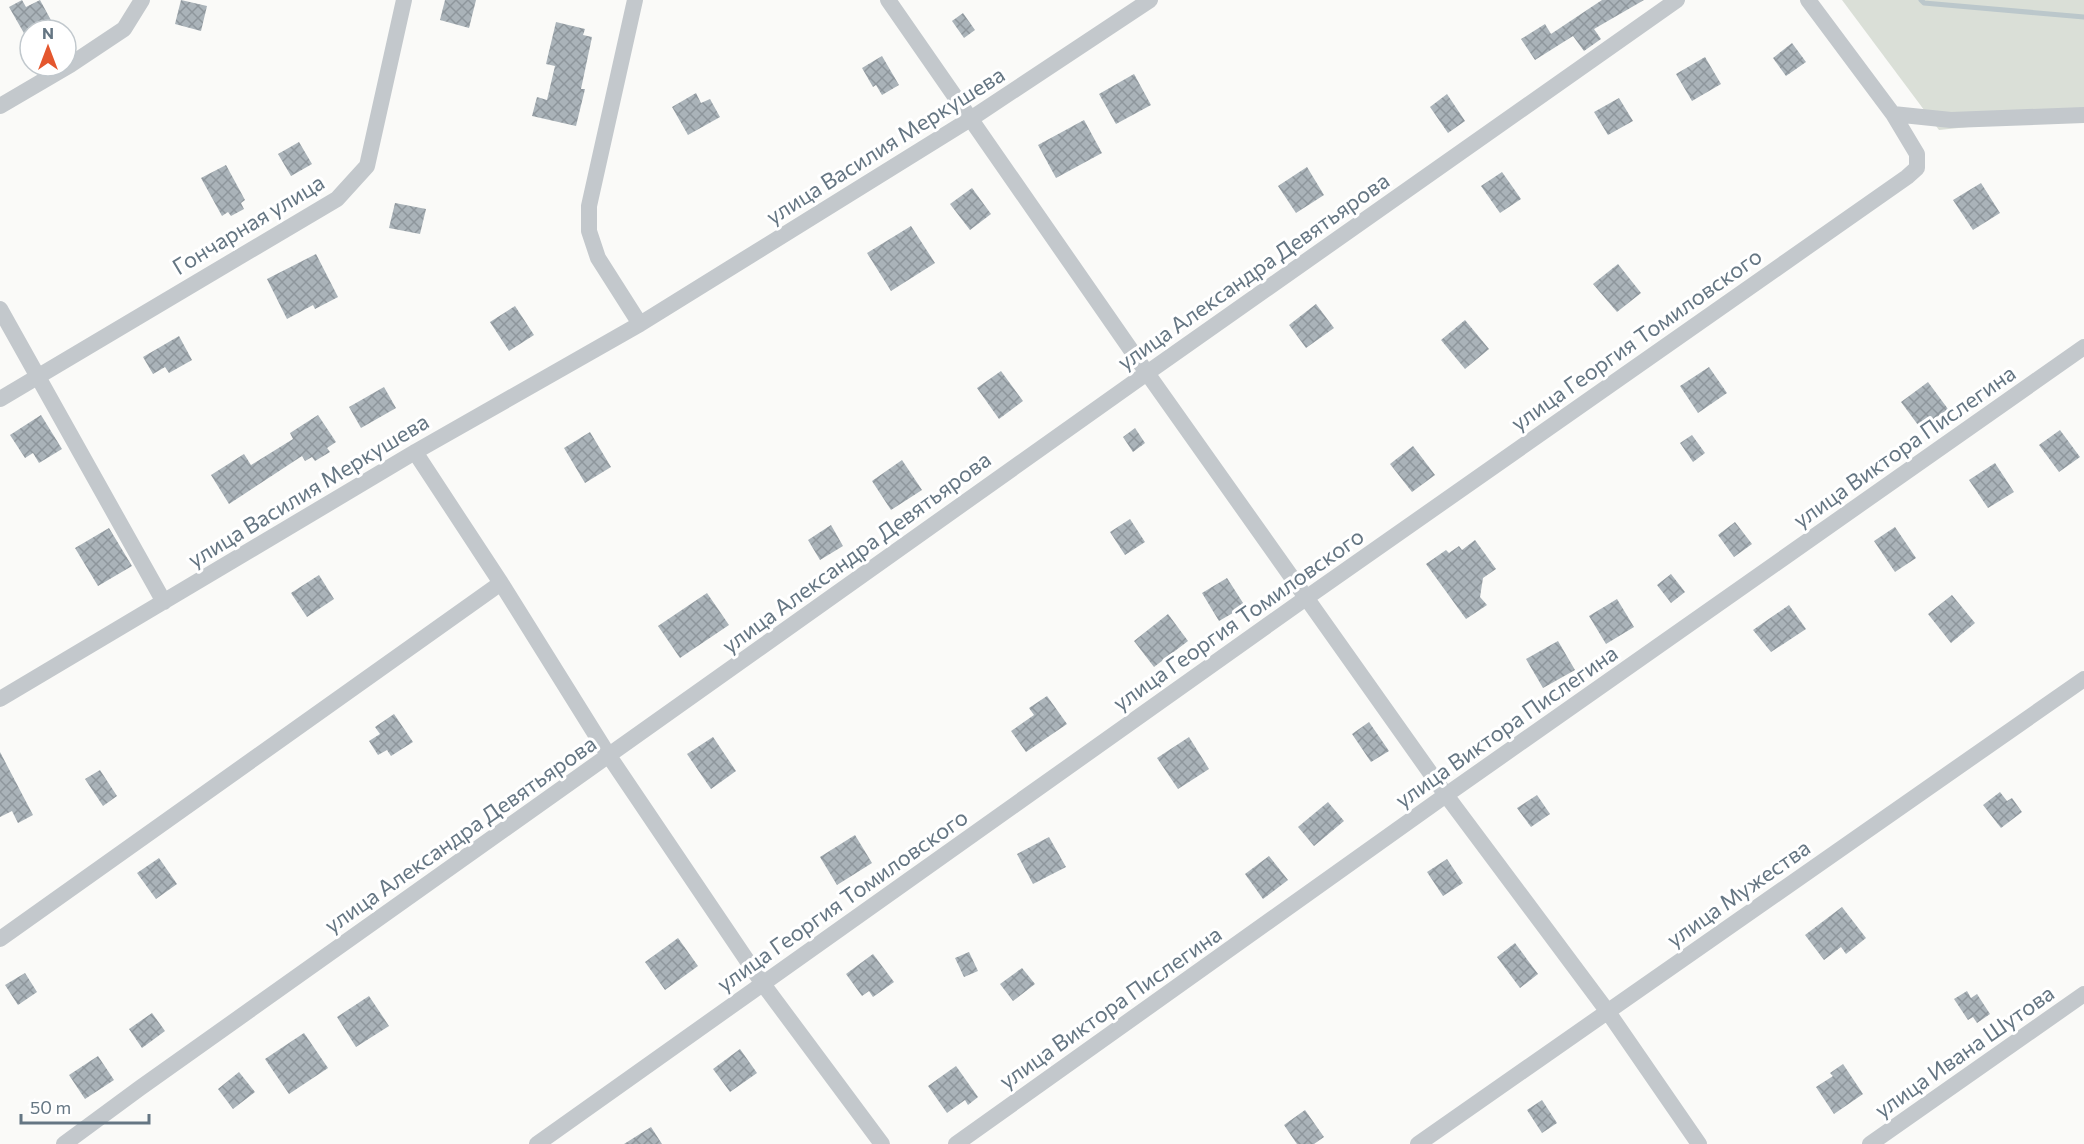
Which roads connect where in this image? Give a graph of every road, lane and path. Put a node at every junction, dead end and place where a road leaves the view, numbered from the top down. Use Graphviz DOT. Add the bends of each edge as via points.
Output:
graph roads {
  1 [pos="142,0"];
  2 [pos="404,0"];
  3 [pos="634,0"];
  4 [pos="888,0"];
  5 [pos="1150,0"];
  6 [pos="1677,0"];
  7 [pos="1808,0"];
  8 [pos="0,106"];
  9 [pos="1893,114"];
  10 [pos="2084,115"];
  11 [pos="972,118"];
  12 [pos="0,309"];
  13 [pos="640,324"];
  14 [pos="2084,347"];
  15 [pos="1147,373"];
  16 [pos="39,376"];
  17 [pos="0,399"];
  18 [pos="415,452"];
  19 [pos="501,584"];
  20 [pos="1306,598"];
  21 [pos="164,602"];
  22 [pos="2084,680"];
  23 [pos="0,699"];
  24 [pos="609,756"];
  25 [pos="1446,795"];
  26 [pos="0,939"];
  27 [pos="764,984"];
  28 [pos="2084,994"];
  29 [pos="1608,1012"];
  30 [pos="64,1144"];
  31 [pos="537,1144"];
  32 [pos="882,1144"];
  33 [pos="956,1144"];
  34 [pos="1418,1144"];
  35 [pos="1699,1144"];
  36 [pos="1870,1144"];
  1 -- 8 [label="street" via="124,29"];
  2 -- 16 [label="street, Гончарная улица" via="367,166 337,199"];
  3 -- 13 [label="street" via="589,206 589,231 598,258"];
  4 -- 11 [label="street"];
  5 -- 11 [label="street, улица Василия Меркушева"];
  6 -- 15 [label="street, улица Александра Девятьярова"];
  7 -- 9 [label="street, улица Георгия Томиловского"];
  9 -- 10 [label="street" via="1951,120"];
  9 -- 20 [label="street, улица Георгия Томиловского" via="1917,154 1917,168 1907,177"];
  11 -- 13 [label="street, улица Василия Меркушева"];
  11 -- 15 [label="street"];
  12 -- 16 [label="street"];
  13 -- 18 [label="street, улица Василия Меркушева"];
  14 -- 25 [label="street, улица Виктора Пислегина"];
  15 -- 20 [label="street"];
  15 -- 24 [label="street, улица Александра Девятьярова"];
  16 -- 17 [label="street, Гончарная улица"];
  16 -- 21 [label="street"];
  18 -- 19 [label="street"];
  18 -- 21 [label="street, улица Василия Меркушева"];
  19 -- 24 [label="street"];
  19 -- 26 [label="street"];
  20 -- 25 [label="street"];
  20 -- 27 [label="street, улица Георгия Томиловского"];
  21 -- 23 [label="street, улица Василия Меркушева"];
  22 -- 29 [label="street, улица Мужества"];
  24 -- 27 [label="street"];
  24 -- 30 [label="street, улица Александра Девятьярова"];
  25 -- 29 [label="street"];
  25 -- 33 [label="street, улица Виктора Пислегина"];
  27 -- 31 [label="street, улица Георгия Томиловского"];
  27 -- 32 [label="street"];
  28 -- 36 [label="street, улица Ивана Шутова"];
  29 -- 34 [label="street, улица Мужества"];
  29 -- 35 [label="street"];
}
